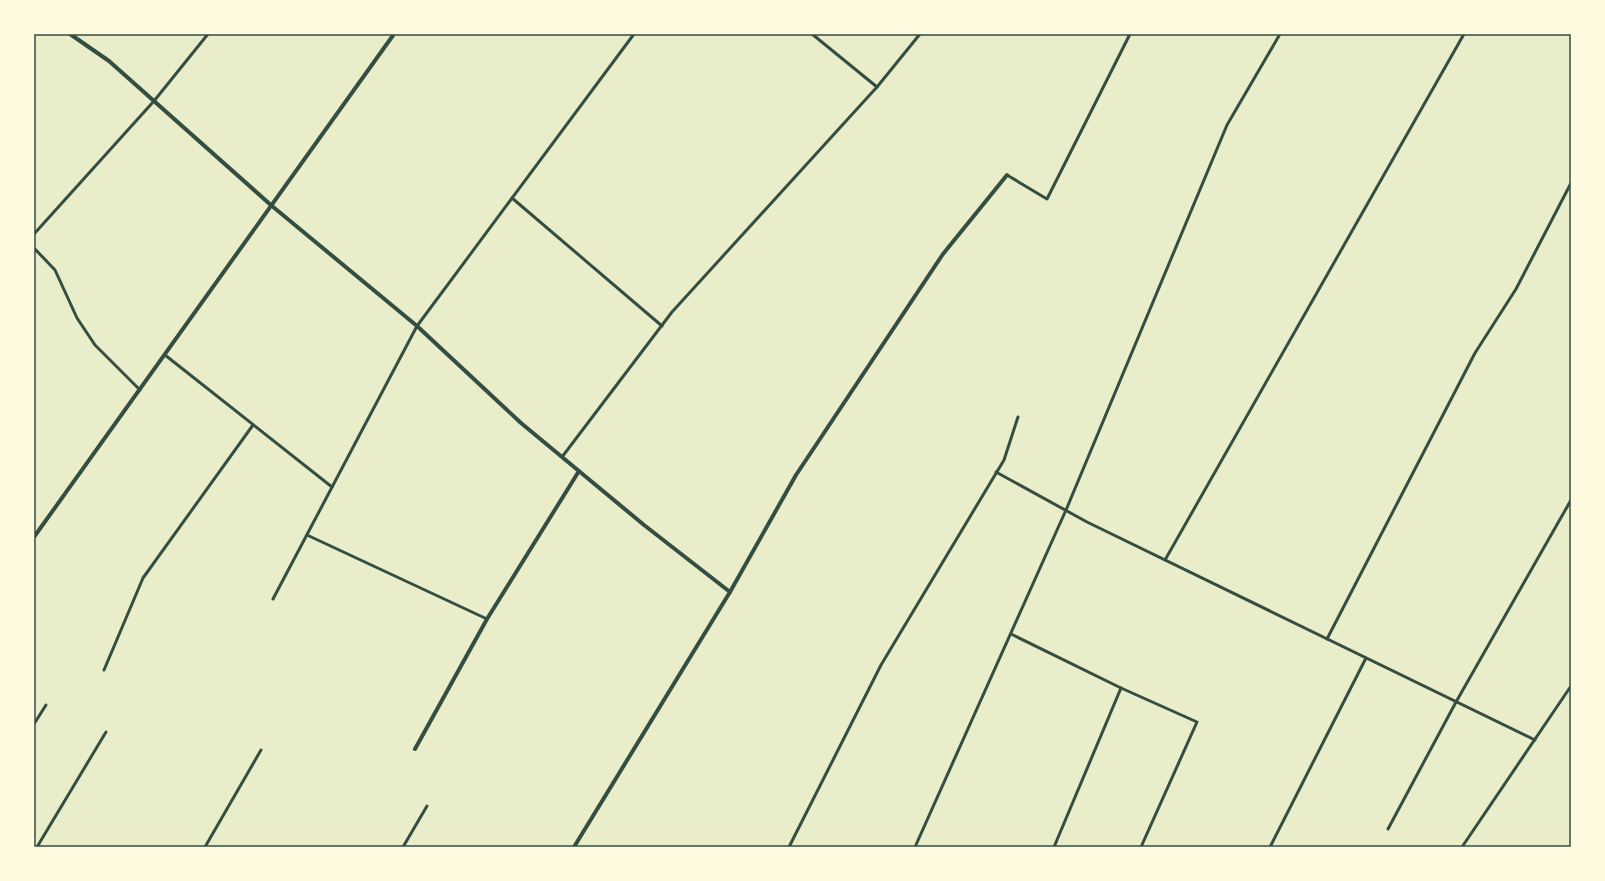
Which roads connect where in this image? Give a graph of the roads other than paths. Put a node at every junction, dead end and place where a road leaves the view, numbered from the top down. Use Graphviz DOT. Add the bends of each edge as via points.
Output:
graph roads {
  1 [pos="70,34"];
  2 [pos="208,34"];
  3 [pos="394,34"];
  4 [pos="634,34"];
  5 [pos="812,34"];
  6 [pos="920,34"];
  7 [pos="1130,34"];
  8 [pos="1280,34"];
  9 [pos="1464,34"];
  10 [pos="877,87"];
  11 [pos="154,101"];
  12 [pos="1008,175"];
  13 [pos="1571,183"];
  14 [pos="512,198"];
  15 [pos="272,206"];
  16 [pos="34,234"];
  17 [pos="34,248"];
  18 [pos="417,326"];
  19 [pos="662,326"];
  20 [pos="166,354"];
  21 [pos="140,390"];
  22 [pos="1018,417"];
  23 [pos="253,425"];
  24 [pos="562,457"];
  25 [pos="579,471"];
  26 [pos="996,472"];
  27 [pos="332,487"];
  28 [pos="1571,500"];
  29 [pos="1066,510"];
  30 [pos="306,535"];
  31 [pos="34,537"];
  32 [pos="1164,560"];
  33 [pos="730,592"];
  34 [pos="273,599"];
  35 [pos="487,619"];
  36 [pos="1011,634"];
  37 [pos="1327,639"];
  38 [pos="1366,658"];
  39 [pos="104,670"];
  40 [pos="1571,686"];
  41 [pos="1121,688"];
  42 [pos="1456,702"];
  43 [pos="46,705"];
  44 [pos="34,724"];
  45 [pos="106,732"];
  46 [pos="1535,740"];
  47 [pos="415,749"];
  48 [pos="261,750"];
  49 [pos="426,806"];
  50 [pos="1388,829"];
  51 [pos="575,846"];
  52 [pos="37,847"];
  53 [pos="205,847"];
  54 [pos="403,847"];
  55 [pos="582,847"];
  56 [pos="789,847"];
  57 [pos="915,847"];
  58 [pos="1054,847"];
  59 [pos="1141,847"];
  60 [pos="1270,847"];
  61 [pos="1462,847"];
  1 -- 11 [label="street" via="109,61"];
  2 -- 11 [label="lane"];
  3 -- 15 [label="street"];
  4 -- 14 [label="lane"];
  5 -- 10 [label="lane"];
  6 -- 10 [label="lane"];
  7 -- 12 [label="lane" via="1047,199"];
  8 -- 29 [label="lane" via="1227,125"];
  9 -- 32 [label="lane"];
  10 -- 19 [label="lane"];
  11 -- 15 [label="street"];
  11 -- 16 [label="lane"];
  12 -- 33 [label="street" via="942,254 796,475"];
  13 -- 37 [label="lane" via="1516,289 1475,353"];
  14 -- 18 [label="lane"];
  14 -- 19 [label="lane"];
  15 -- 18 [label="street"];
  15 -- 20 [label="street"];
  17 -- 21 [label="lane" via="56,270 77,318 95,345"];
  18 -- 24 [label="street" via="521,423"];
  18 -- 27 [label="lane"];
  19 -- 24 [label="lane"];
  20 -- 21 [label="street"];
  20 -- 23 [label="lane"];
  21 -- 31 [label="street"];
  22 -- 26 [label="lane" via="1004,460"];
  23 -- 27 [label="lane"];
  23 -- 39 [label="lane" via="143,578"];
  24 -- 25 [label="street"];
  25 -- 33 [label="street"];
  25 -- 35 [label="street"];
  26 -- 29 [label="lane"];
  26 -- 56 [label="lane" via="881,664"];
  27 -- 30 [label="lane"];
  28 -- 42 [label="lane"];
  29 -- 32 [label="lane"];
  29 -- 36 [label="lane"];
  30 -- 34 [label="lane"];
  30 -- 35 [label="lane"];
  32 -- 37 [label="lane"];
  33 -- 51 [label="street"];
  35 -- 47 [label="street"];
  36 -- 41 [label="lane"];
  36 -- 57 [label="lane"];
  37 -- 38 [label="lane"];
  38 -- 42 [label="lane"];
  38 -- 60 [label="lane"];
  40 -- 46 [label="lane"];
  41 -- 58 [label="lane"];
  41 -- 59 [label="lane" via="1197,722"];
  42 -- 46 [label="lane"];
  42 -- 50 [label="lane"];
  43 -- 44 [label="lane"];
  45 -- 52 [label="lane"];
  46 -- 61 [label="lane"];
  48 -- 53 [label="lane"];
  49 -- 54 [label="lane"];
  51 -- 55 [label="street"];
}
